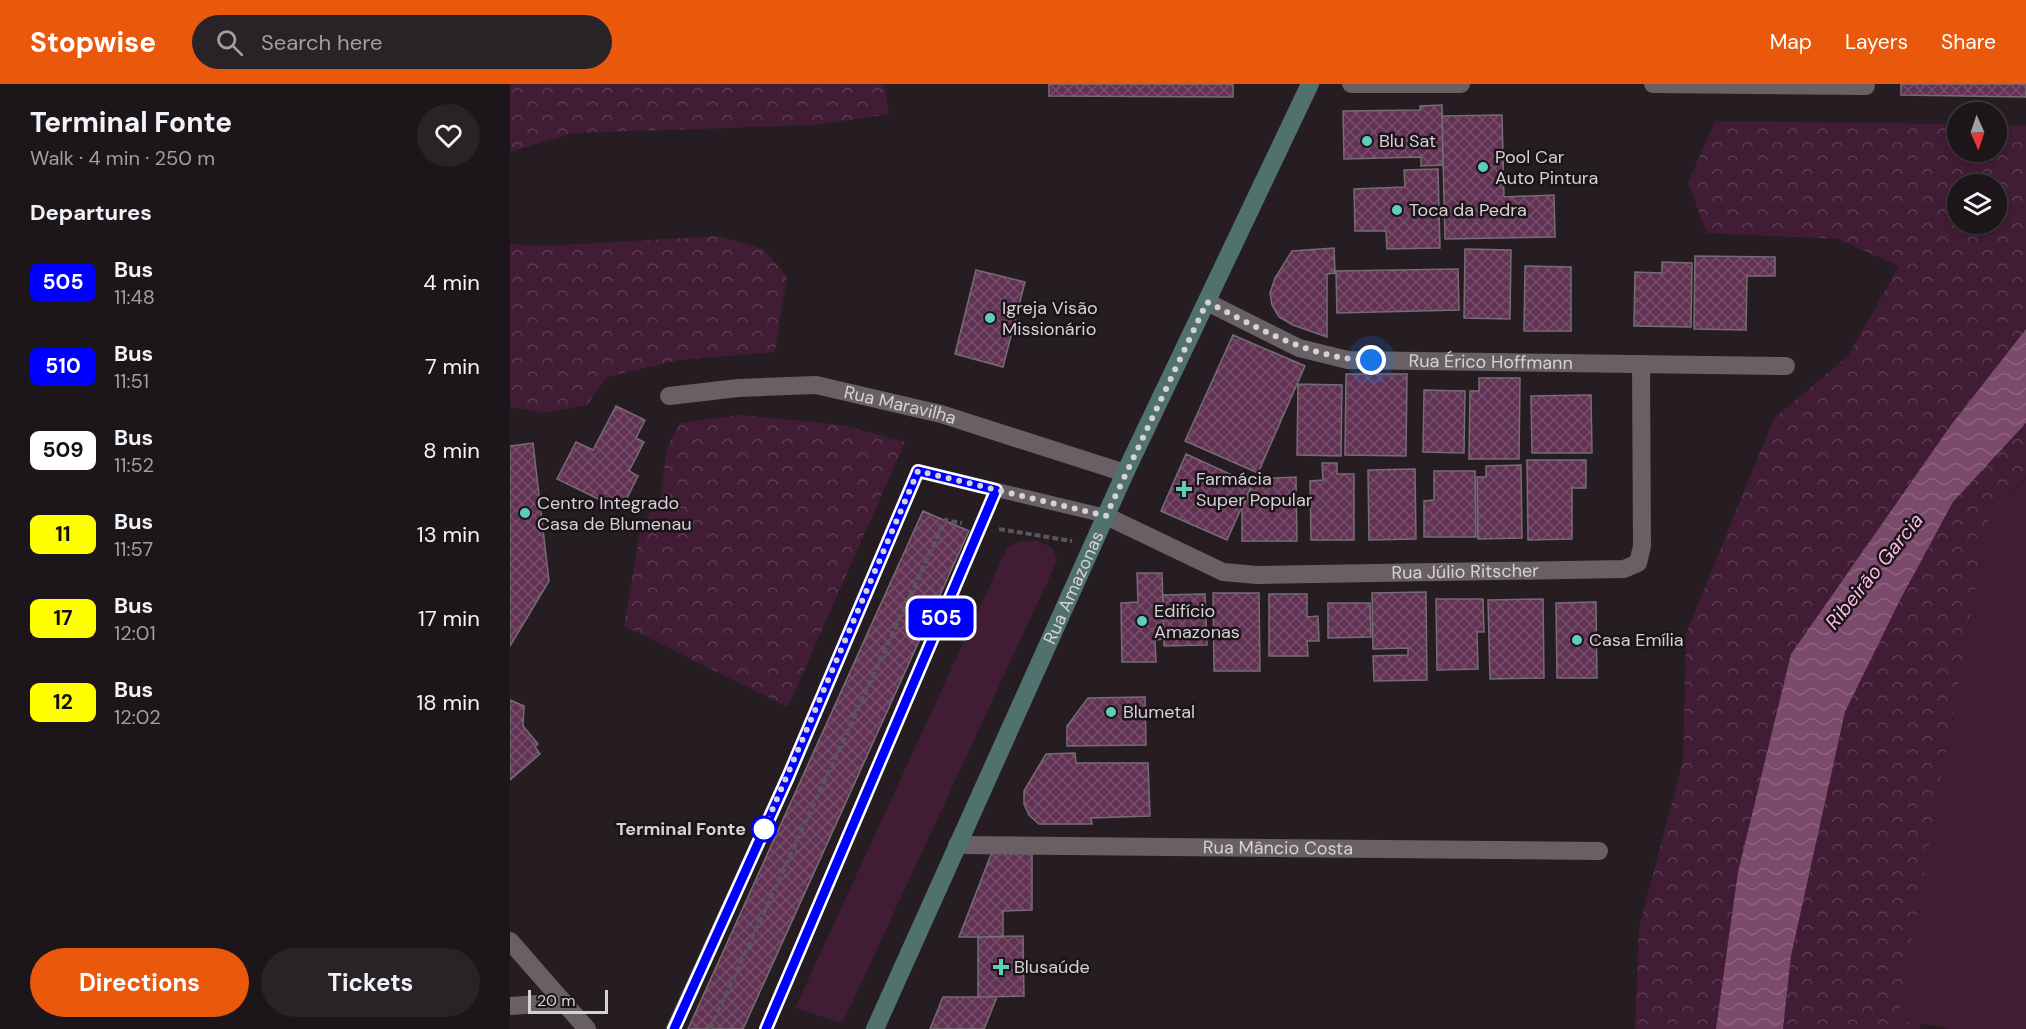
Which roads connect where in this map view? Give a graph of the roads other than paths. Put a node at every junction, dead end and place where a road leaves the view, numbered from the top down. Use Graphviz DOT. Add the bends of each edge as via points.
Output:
graph roads {
  1 [pos="1310,84"];
  2 [pos="1351,84"];
  3 [pos="1461,84"];
  4 [pos="1653,84"];
  5 [pos="1866,86"];
  6 [pos="1207,302"];
  7 [pos="1641,364"];
  8 [pos="1786,366"];
  9 [pos="669,396"];
  10 [pos="1125,473"];
  11 [pos="996,490"];
  12 [pos="1106,516"];
  13 [pos="957,845"];
  14 [pos="1599,851"];
  15 [pos="510,940"];
  16 [pos="563,1002"];
  17 [pos="510,1005"];
  18 [pos="587,1029"];
  19 [pos="674,1029"];
  20 [pos="766,1029"];
  21 [pos="875,1029"];
  1 -- 6 [label="main road, Rua Amazonas"];
  2 -- 3 [label="street"];
  4 -- 5 [label="street"];
  6 -- 7 [label="street, Rua Érico Hoffmann" via="1299,348 1348,360"];
  6 -- 10 [label="main road, Rua Amazonas"];
  7 -- 8 [label="street, Rua Érico Hoffmann"];
  7 -- 12 [label="street, Rua Júlio Ritscher" via="1642,546 1638,563 1624,569 1257,575 1223,572"];
  9 -- 10 [label="street, Rua Maravilha" via="816,385 941,414"];
  10 -- 12 [label="main road, Rua Amazonas"];
  11 -- 12 [label="lane"];
  11 -- 19 [label="lane" via="918,471 788,777"];
  11 -- 20 [label="lane"];
  12 -- 13 [label="main road, Rua Amazonas"];
  13 -- 14 [label="street, Rua Mâncio Costa"];
  13 -- 21 [label="main road, Rua Amazonas"];
  15 -- 16 [label="street"];
  16 -- 17 [label="street"];
  16 -- 18 [label="street"];
}
